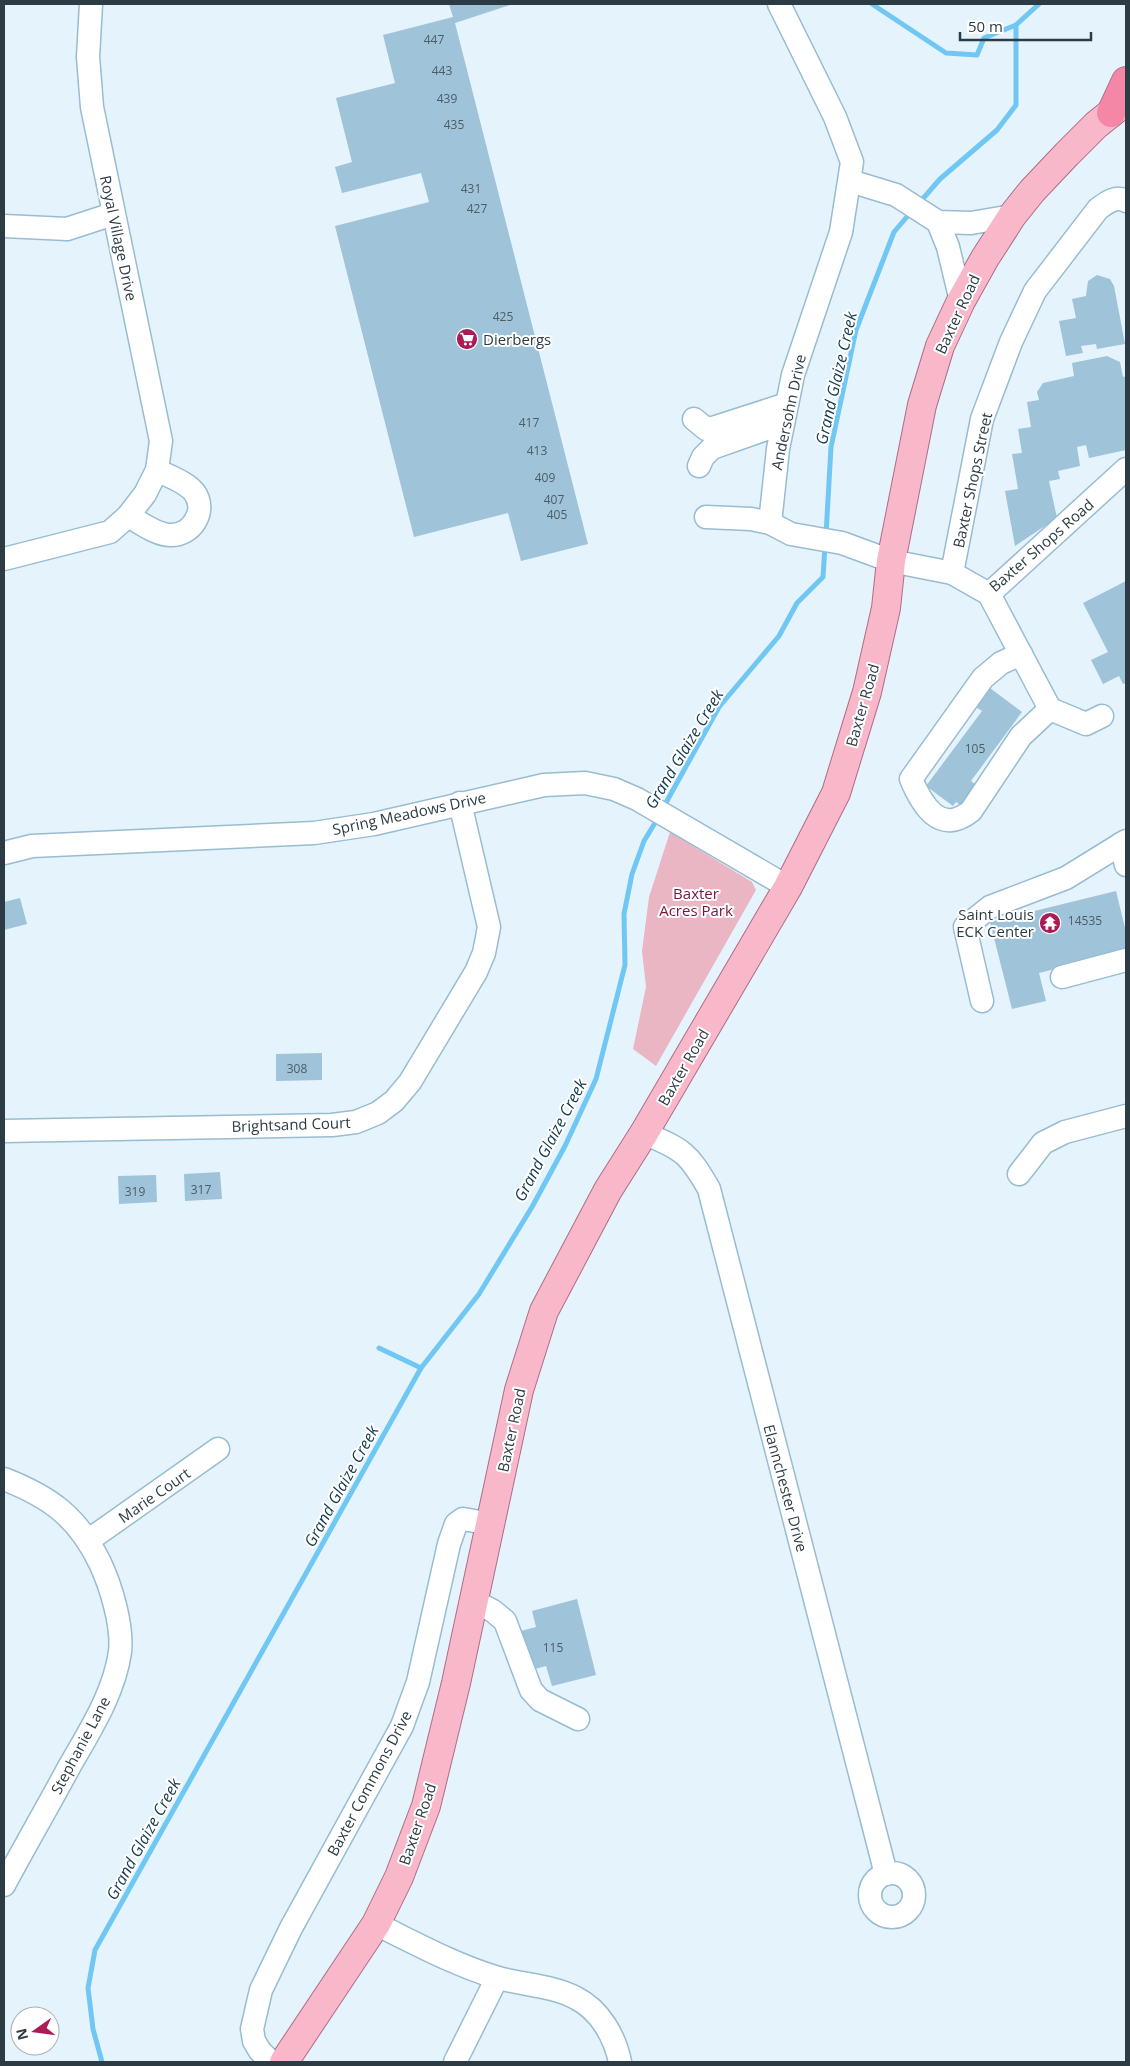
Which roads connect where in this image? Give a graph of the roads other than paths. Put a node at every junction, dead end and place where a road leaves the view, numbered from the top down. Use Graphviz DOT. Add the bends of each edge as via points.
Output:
graph roads {
  1 [pos="91,4"];
  2 [pos="779,4"];
  3 [pos="1126,81"];
  4 [pos="1115,115"];
  5 [pos="850,181"];
  6 [pos="1126,201"];
  7 [pos="113,214"];
  8 [pos="1012,216"];
  9 [pos="938,222"];
  10 [pos="4,226"];
  11 [pos="961,301"];
  12 [pos="785,413"];
  13 [pos="694,419"];
  14 [pos="699,466"];
  15 [pos="1126,469"];
  16 [pos="157,470"];
  17 [pos="128,516"];
  18 [pos="706,517"];
  19 [pos="770,523"];
  20 [pos="4,559"];
  21 [pos="891,561"];
  22 [pos="952,573"];
  23 [pos="990,594"];
  24 [pos="1020,654"];
  25 [pos="1050,709"];
  26 [pos="1102,716"];
  27 [pos="460,802"];
  28 [pos="1124,850"];
  29 [pos="4,853"];
  30 [pos="788,887"];
  31 [pos="1126,960"];
  32 [pos="1062,977"];
  33 [pos="982,1001"];
  34 [pos="1126,1116"];
  35 [pos="4,1131"];
  36 [pos="644,1133"];
  37 [pos="1019,1174"];
  38 [pos="218,1449"];
  39 [pos="4,1479"];
  40 [pos="491,1524"];
  41 [pos="89,1540"];
  42 [pos="474,1601"];
  43 [pos="578,1719"];
  44 [pos="886,1874"];
  45 [pos="4,1885"];
  46 [pos="376,1924"];
  47 [pos="497,1978"];
  48 [pos="271,2062"];
  49 [pos="284,2062"];
  50 [pos="455,2062"];
  51 [pos="620,2062"];
  1 -- 7 [label="street, Royal Village Drive" via="88,57 92,107"];
  2 -- 5 [label="street, Andersohn Drive" via="846,142 852,162"];
  3 -- 4 [label="highway"];
  4 -- 8 [label="main road, Baxter Road" via="1032,191"];
  5 -- 9 [label="street" via="896,196"];
  5 -- 12 [label="street, Andersohn Drive" via="841,232 803,342"];
  6 -- 22 [label="street, Baxter Shops Street" via="1122,198 1109,200 1098,210 1035,291 1010,342 982,419"];
  7 -- 10 [label="street" via="67,229"];
  7 -- 16 [label="street, Royal Village Drive" via="161,440"];
  8 -- 9 [label="street" via="971,223"];
  8 -- 11 [label="main road, Baxter Road"];
  9 -- 11 [label="street" via="948,247"];
  11 -- 21 [label="main road, Baxter Road" via="940,346 922,405"];
  12 -- 13 [label="street" via="706,429"];
  12 -- 14 [label="street" via="712,448 702,457"];
  12 -- 19 [label="street, Andersohn Drive"];
  15 -- 23 [label="street, Baxter Shops Road"];
  16 -- 17 [label="street, Royal Village Drive" via="145,494"];
  16 -- 17 [label="street" via="192,490 199,506 197,518 185,532 170,535"];
  17 -- 20 [label="street, Royal Village Drive" via="110,532"];
  18 -- 19 [label="street"];
  19 -- 21 [label="street" via="791,534 842,543"];
  21 -- 22 [label="street, Baxter Shops Road"];
  21 -- 30 [label="main road, Baxter Road" via="886,608 867,692 836,792"];
  22 -- 23 [label="street, Baxter Shops Road"];
  23 -- 24 [label="street"];
  24 -- 25 [label="street"];
  24 -- 25 [label="street" via="1001,663 983,678 911,779 924,805 944,820 962,818 971,811 1021,736"];
  25 -- 26 [label="street" via="1086,724"];
  27 -- 29 [label="street, Spring Meadows Drive" via="374,824 314,833 32,846"];
  27 -- 30 [label="street, Spring Meadows Drive" via="567,783 614,789 690,828"];
  27 -- 35 [label="street, Brightsand Court" via="489,926 484,953 466,990 410,1082 383,1109 356,1122 332,1125"];
  28 -- 33 [label="street" via="1066,878 990,907 965,927"];
  30 -- 36 [label="main road, Baxter Road"];
  31 -- 32 [label="street"];
  34 -- 37 [label="street" via="1065,1132 1043,1144"];
  36 -- 40 [label="main road, Baxter Road" via="608,1190 544,1311 519,1390"];
  36 -- 44 [label="street, Elannchester Drive" via="689,1156 709,1189"];
  38 -- 41 [label="street, Marie Court"];
  39 -- 41 [label="street, Stephanie Lane" via="51,1502 66,1513"];
  40 -- 42 [label="main road, Baxter Road"];
  40 -- 48 [label="street, Baxter Commons Drive" via="463,1519 456,1524 418,1682 402,1726 291,1928 261,1990 252,2029 254,2041"];
  41 -- 45 [label="street, Stephanie Lane" via="108,1580 114,1606 120,1650 116,1668 102,1709"];
  42 -- 43 [label="street" via="505,1621 531,1690 540,1700"];
  42 -- 46 [label="main road, Baxter Road" via="426,1806 399,1877"];
  46 -- 47 [label="street" via="460,1965"];
  46 -- 49 [label="main road, Baxter Road"];
  47 -- 50 [label="street"];
  47 -- 51 [label="street" via="576,1998 597,2014 610,2032"];
}
